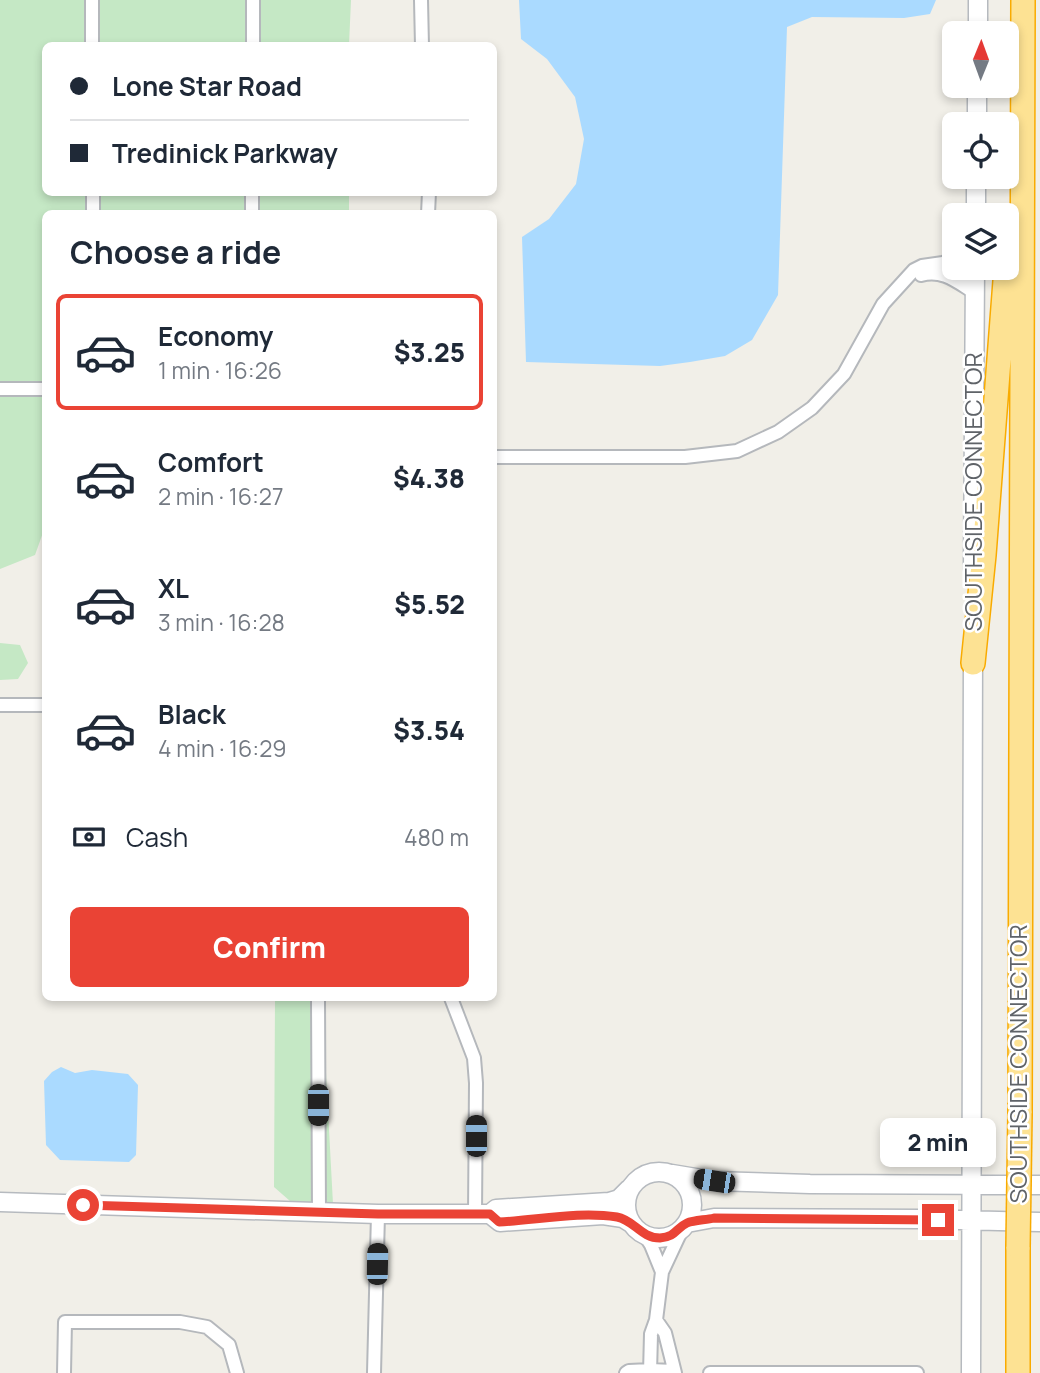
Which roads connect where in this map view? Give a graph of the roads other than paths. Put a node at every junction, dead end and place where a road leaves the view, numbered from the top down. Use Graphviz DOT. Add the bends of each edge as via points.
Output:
graph roads {
  1 [pos="92,0"];
  2 [pos="253,0"];
  3 [pos="421,0"];
  4 [pos="978,0"];
  5 [pos="1023,0"];
  6 [pos="978,21"];
  7 [pos="92,42"];
  8 [pos="253,42"];
  9 [pos="422,42"];
  10 [pos="1022,137"];
  11 [pos="1011,203"];
  12 [pos="942,263"];
  13 [pos="910,276"];
  14 [pos="975,280"];
  15 [pos="1005,280"];
  16 [pos="975,293"];
  17 [pos="0,389"];
  18 [pos="42,389"];
  19 [pos="497,457"];
  20 [pos="973,663"];
  21 [pos="0,705"];
  22 [pos="42,705"];
  23 [pos="318,1001"];
  24 [pos="452,1001"];
  25 [pos="672,1174"];
  26 [pos="972,1185"];
  27 [pos="1040,1185"];
  28 [pos="629,1189"];
  29 [pos="0,1202"];
  30 [pos="318,1212"];
  31 [pos="378,1214"];
  32 [pos="483,1214"];
  33 [pos="972,1221"];
  34 [pos="1040,1222"];
  35 [pos="685,1225"];
  36 [pos="638,1229"];
  37 [pos="662,1272"];
  38 [pos="656,1320"];
  39 [pos="641,1372"];
  40 [pos="674,1372"];
  41 [pos="64,1373"];
  42 [pos="236,1373"];
  43 [pos="374,1373"];
  44 [pos="710,1373"];
  45 [pos="916,1373"];
  46 [pos="971,1373"];
  47 [pos="1018,1373"];
  1 -- 7 [label="street"];
  2 -- 8 [label="street"];
  3 -- 9 [label="street"];
  4 -- 6 [label="street"];
  5 -- 10 [label="highway, SOUTHSIDE CONNECTOR"];
  10 -- 11 [label="highway"];
  10 -- 47 [label="highway, SOUTHSIDE CONNECTOR, bridge"];
  12 -- 13 [label="street" via="922,266"];
  13 -- 16 [label="street" via="945,275"];
  13 -- 19 [label="street" via="883,304 844,374 812,408 778,432 737,451 684,457"];
  14 -- 16 [label="street, SOUTHSIDE CONNECTOR"];
  15 -- 20 [label="highway"];
  16 -- 20 [label="street, SOUTHSIDE CONNECTOR"];
  17 -- 18 [label="street"];
  20 -- 26 [label="street, SOUTHSIDE CONNECTOR"];
  21 -- 22 [label="street"];
  23 -- 30 [label="street"];
  24 -- 32 [label="street" via="474,1058"];
  25 -- 26 [label="street" via="714,1181"];
  25 -- 28 [label="street" via="650,1173"];
  25 -- 35 [label="street" via="691,1195 691,1214"];
  26 -- 27 [label="street"];
  26 -- 33 [label="street, SOUTHSIDE CONNECTOR"];
  28 -- 32 [label="street" via="609,1202 496,1209"];
  28 -- 36 [label="street" via="626,1206"];
  29 -- 30 [label="street"];
  30 -- 31 [label="street"];
  31 -- 32 [label="street"];
  31 -- 43 [label="street"];
  32 -- 36 [label="street" via="499,1222 603,1215 622,1218"];
  33 -- 34 [label="street"];
  33 -- 35 [label="street" via="714,1218"];
  33 -- 46 [label="street, SOUTHSIDE CONNECTOR"];
  35 -- 36 [label="street" via="661,1238"];
  35 -- 37 [label="street"];
  36 -- 37 [label="street" via="651,1245"];
  37 -- 38 [label="street"];
  38 -- 39 [label="street"];
  38 -- 40 [label="street" via="665,1333"];
  39 -- 40 [label="street"];
  41 -- 42 [label="street" via="65,1322 180,1322 207,1327 229,1345"];
  44 -- 45 [label="street"];
}
